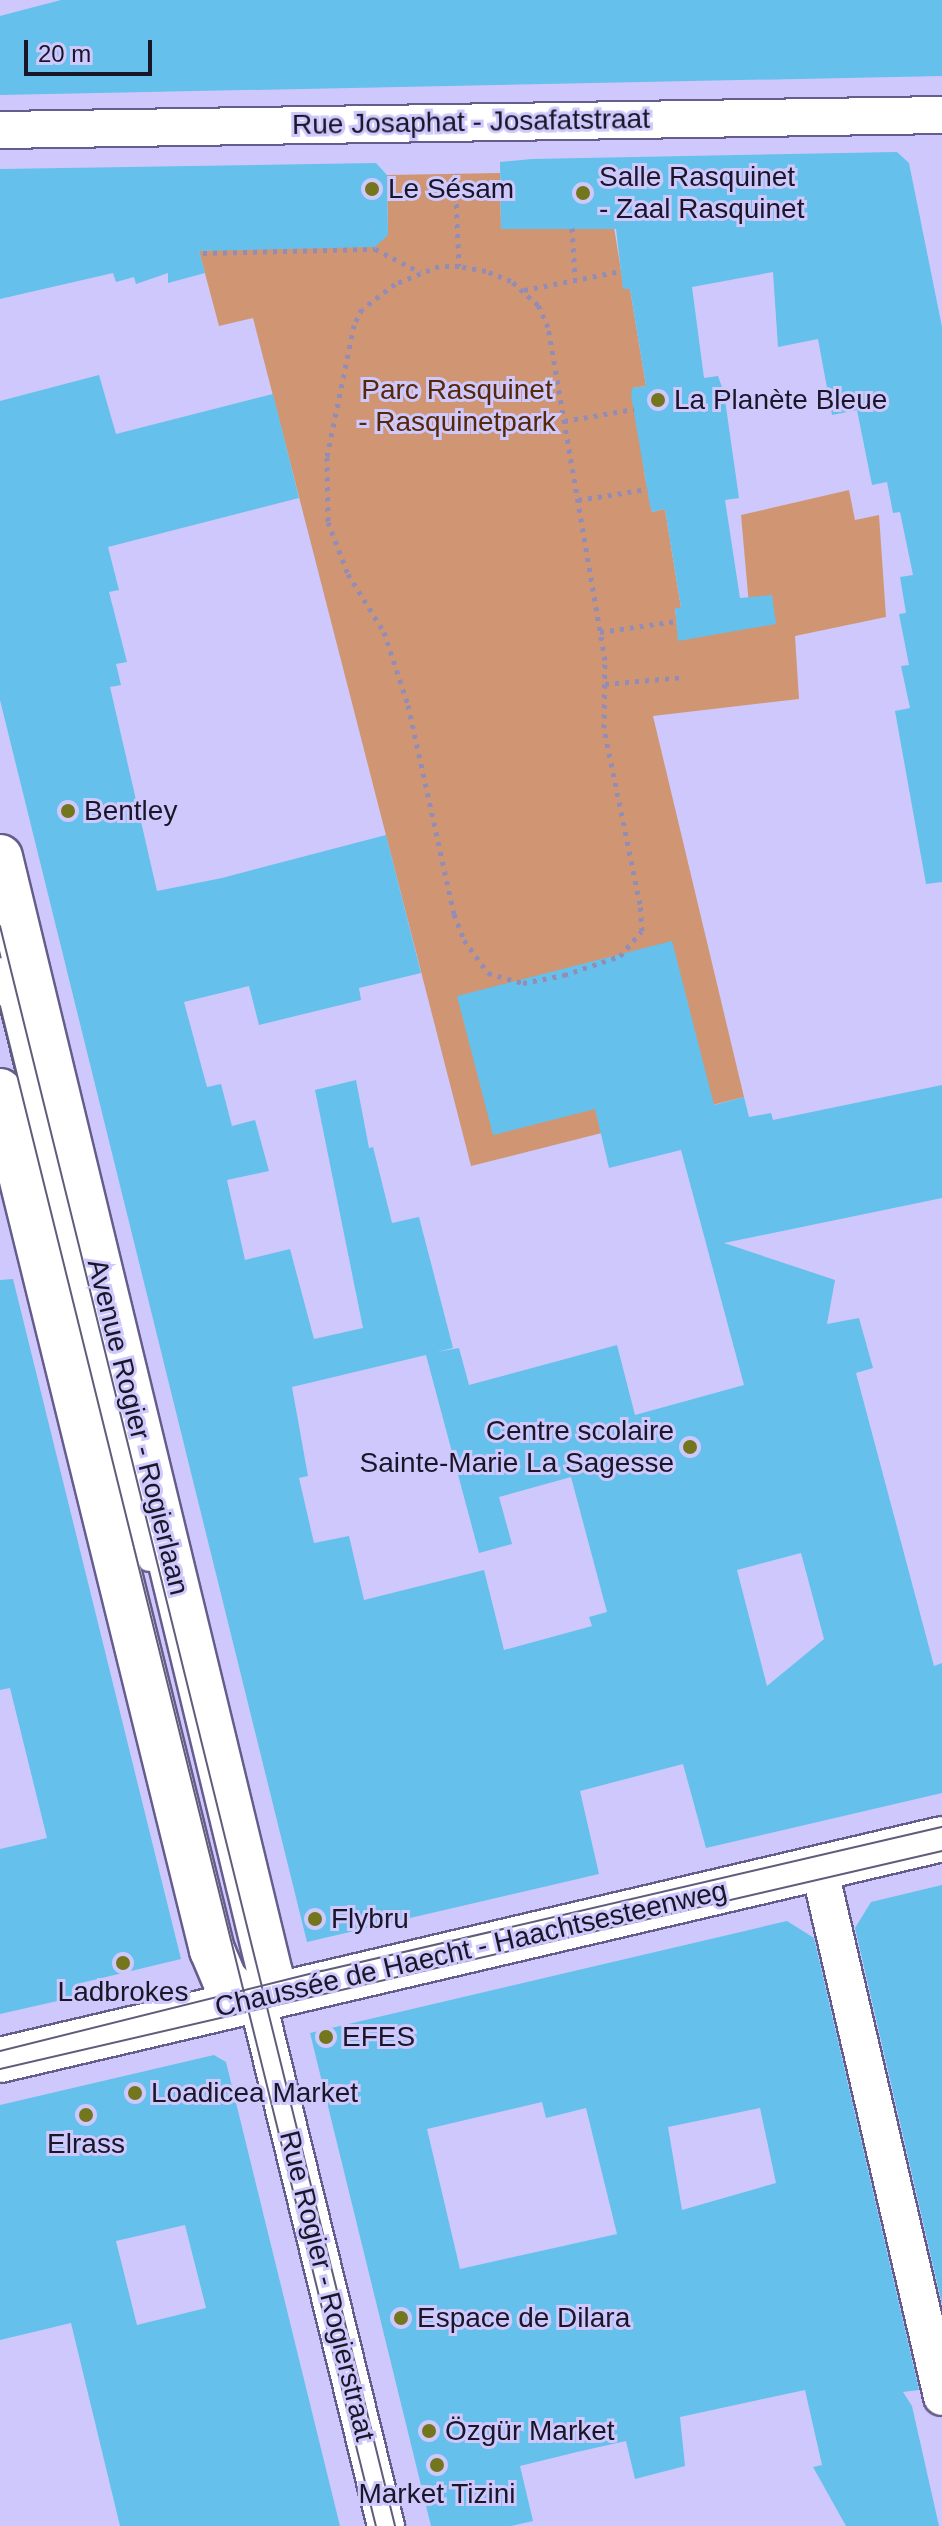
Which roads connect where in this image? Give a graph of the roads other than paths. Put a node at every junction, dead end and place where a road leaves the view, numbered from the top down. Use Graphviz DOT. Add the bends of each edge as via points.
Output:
graph roads {
  1 [pos="941,120"];
  2 [pos="0,130"];
  3 [pos="0,857"];
  4 [pos="0,967"];
  5 [pos="0,1091"];
  6 [pos="151,1573"];
  7 [pos="942,1839"];
  8 [pos="819,1867"];
  9 [pos="238,1923"];
  10 [pos="257,1999"];
  11 [pos="0,2060"];
  12 [pos="942,2397"];
  13 [pos="386,2526"];
  1 -- 2 [label="street, Rue Josaphat - Josafatstraat"];
  3 -- 10 [label="street, Avenue Rogier - Rogierlaan" via="270,1973"];
  4 -- 6 [label="lane, Avenue Rogier - Rogierlaan"];
  5 -- 10 [label="street, Avenue Rogier - Rogierlaan" via="212,1950 225,1980"];
  7 -- 8 [label="street, Chaussée de Haecht - Haachtsesteenweg"];
  8 -- 10 [label="street, Chaussée de Haecht - Haachtsesteenweg"];
  8 -- 12 [label="street"];
  9 -- 10 [label="lane"];
  10 -- 11 [label="street, Chaussée de Haecht - Haachtsesteenweg"];
  10 -- 13 [label="street, Rue Rogier - Rogierstraat"];
}
